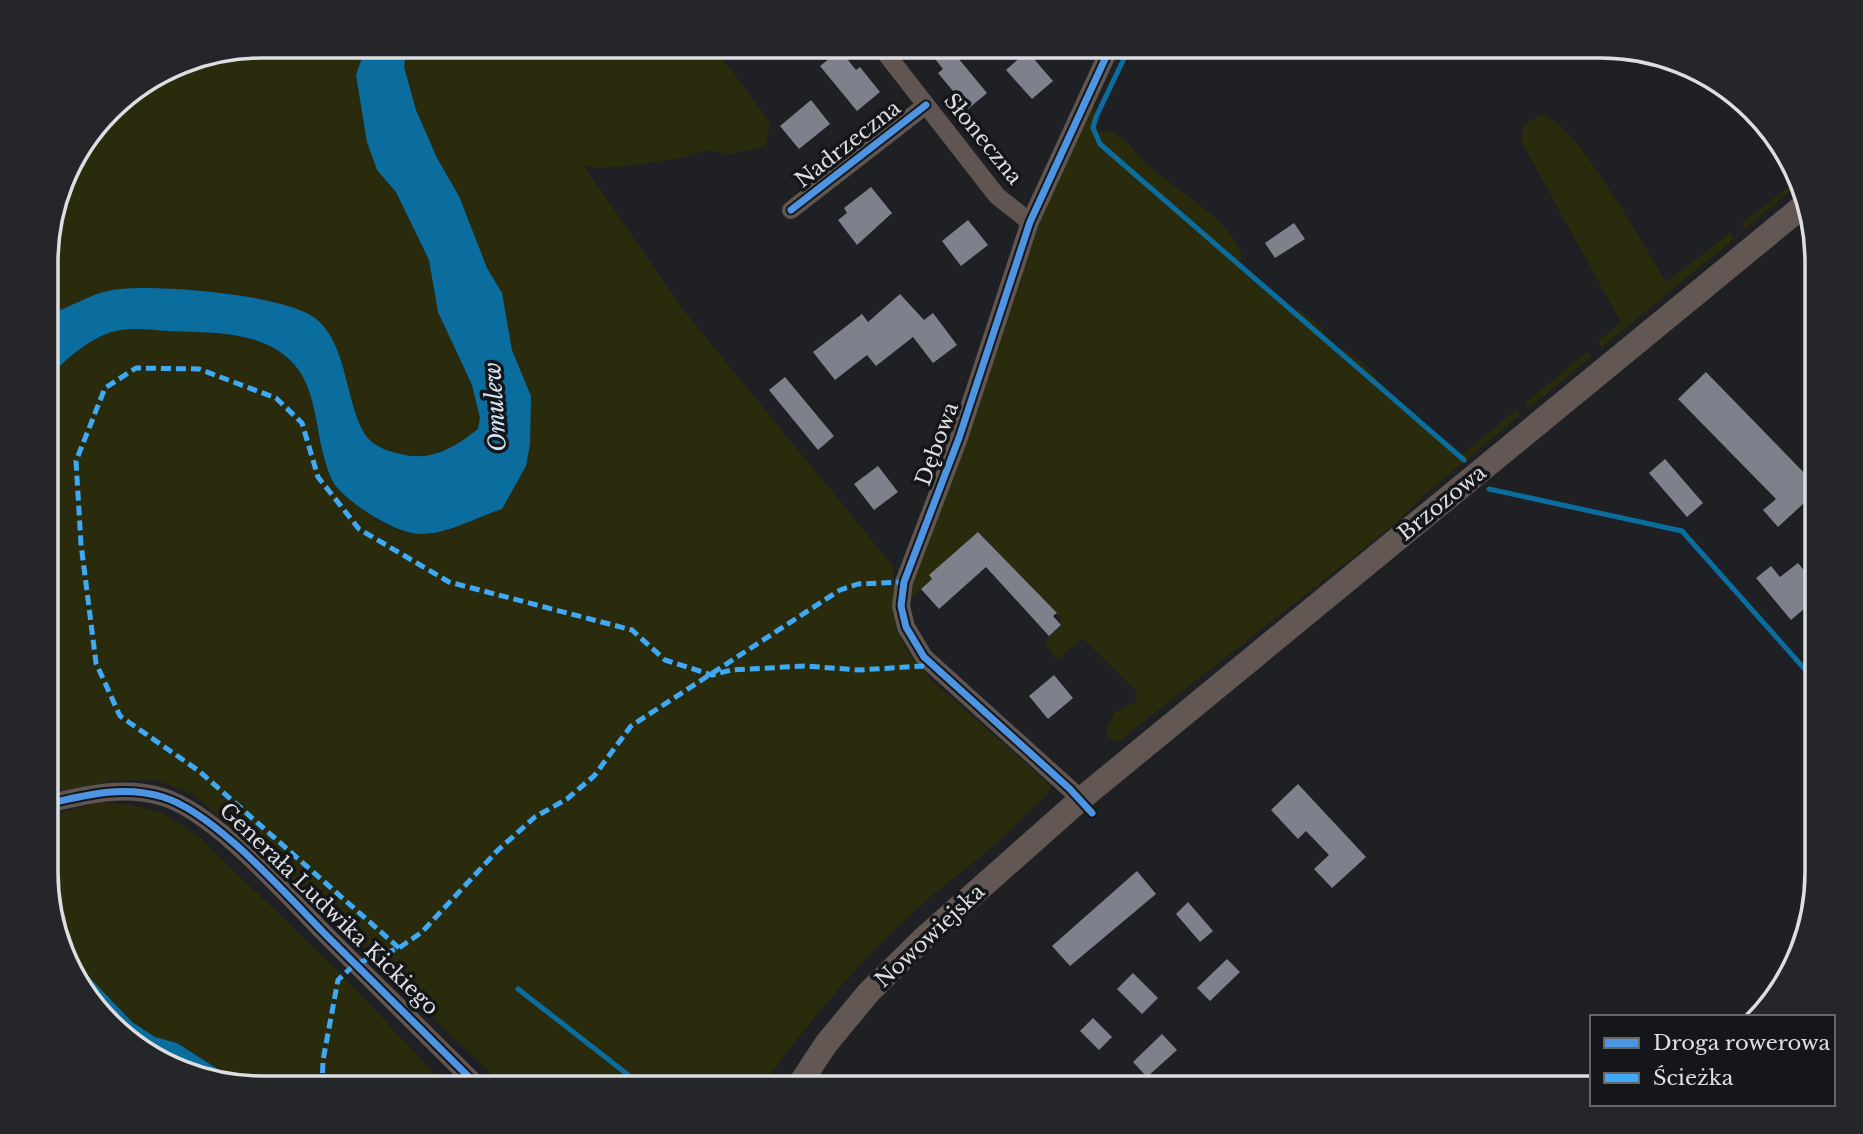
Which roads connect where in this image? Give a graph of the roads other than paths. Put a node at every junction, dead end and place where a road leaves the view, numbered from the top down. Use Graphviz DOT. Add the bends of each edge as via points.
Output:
graph roads {
  1 [pos="889,58"];
  2 [pos="1105,58"];
  3 [pos="926,105"];
  4 [pos="791,210"];
  5 [pos="1798,210"];
  6 [pos="1030,222"];
  7 [pos="1081,799"];
  8 [pos="58,801"];
  9 [pos="468,1076"];
  10 [pos="805,1076"];
  1 -- 3 [label="street, Słoneczna"];
  2 -- 6 [label="street, Dębowa"];
  3 -- 4 [label="street, Nadrzeczna"];
  3 -- 6 [label="street, Słoneczna" via="997,196"];
  5 -- 7 [label="main road, Brzozowa"];
  6 -- 7 [label="street, Dębowa" via="959,438 904,582 901,606 911,640 935,669"];
  7 -- 10 [label="main road, Nowowiejska" via="869,992"];
  8 -- 9 [label="street, Generała Ludwika Kickiego" via="105,791 137,791 165,798 211,824"];
}
